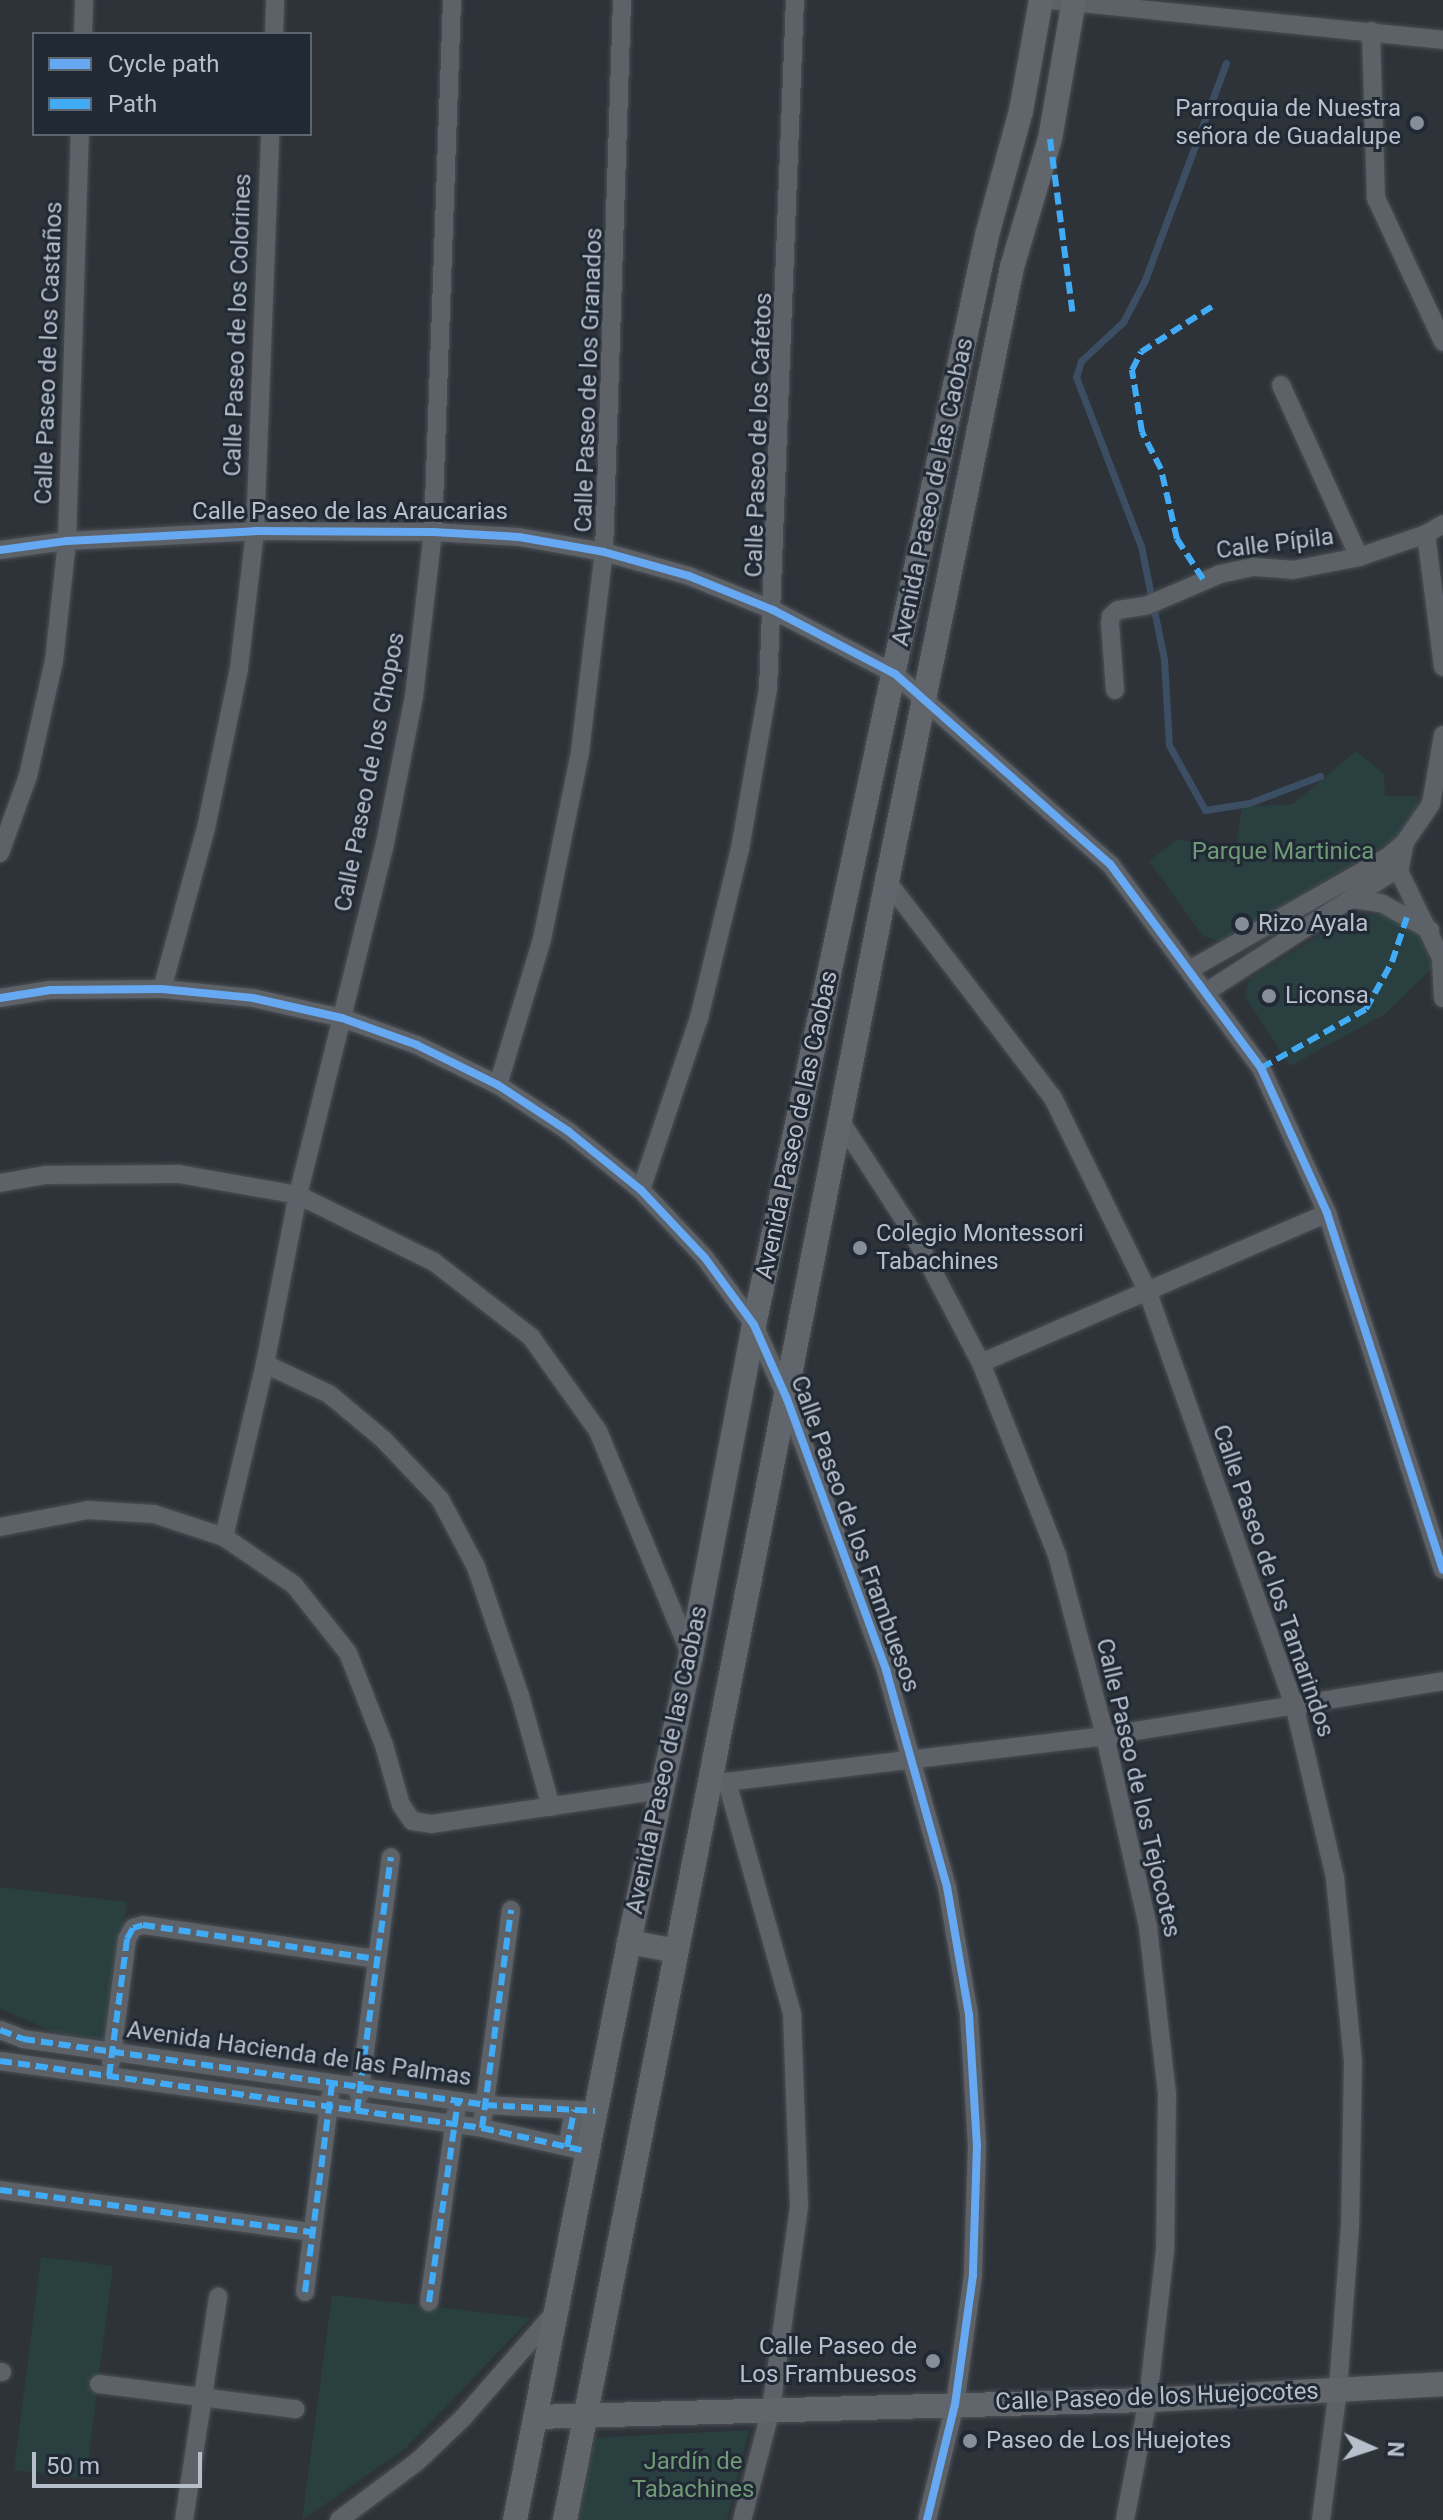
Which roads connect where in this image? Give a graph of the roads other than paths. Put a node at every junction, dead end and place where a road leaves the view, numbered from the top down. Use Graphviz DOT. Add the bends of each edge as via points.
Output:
graph roads {
  1 [pos="84,0"];
  2 [pos="275,0"];
  3 [pos="452,0"];
  4 [pos="622,0"];
  5 [pos="795,0"];
  6 [pos="1041,0"];
  7 [pos="1066,1"];
  8 [pos="1371,31"];
  9 [pos="83,32"];
  10 [pos="274,32"];
  11 [pos="1443,40"];
  12 [pos="80,136"];
  13 [pos="270,136"];
  14 [pos="1443,342"];
  15 [pos="1281,385"];
  16 [pos="1443,524"];
  17 [pos="255,531"];
  18 [pos="433,532"];
  19 [pos="1426,534"];
  20 [pos="67,541"];
  21 [pos="0,550"];
  22 [pos="604,552"];
  23 [pos="1359,557"];
  24 [pos="773,610"];
  25 [pos="1443,667"];
  26 [pos="895,674"];
  27 [pos="1115,690"];
  28 [pos="925,698"];
  29 [pos="1443,735"];
  30 [pos="0,853"];
  31 [pos="1394,862"];
  32 [pos="887,881"];
  33 [pos="1353,899"];
  34 [pos="1430,930"];
  35 [pos="1191,969"];
  36 [pos="162,989"];
  37 [pos="1206,992"];
  38 [pos="0,998"];
  39 [pos="1443,998"];
  40 [pos="342,1018"];
  41 [pos="498,1085"];
  42 [pos="839,1119"];
  43 [pos="0,1183"];
  44 [pos="641,1190"];
  45 [pos="298,1195"];
  46 [pos="1327,1213"];
  47 [pos="1147,1290"];
  48 [pos="754,1325"];
  49 [pos="981,1363"];
  50 [pos="265,1364"];
  51 [pos="787,1399"];
  52 [pos="0,1527"];
  53 [pos="224,1537"];
  54 [pos="1443,1570"];
  55 [pos="691,1655"];
  56 [pos="1443,1681"];
  57 [pos="1294,1704"];
  58 [pos="1105,1736"];
  59 [pos="912,1762"];
  60 [pos="718,1783"];
  61 [pos="660,1790"];
  62 [pos="551,1807"];
  63 [pos="391,1857"];
  64 [pos="511,1910"];
  65 [pos="629,1942"];
  66 [pos="676,1951"];
  67 [pos="377,1959"];
  68 [pos="0,2030"];
  69 [pos="112,2051"];
  70 [pos="0,2061"];
  71 [pos="109,2076"];
  72 [pos="332,2083"];
  73 [pos="360,2087"];
  74 [pos="458,2101"];
  75 [pos="485,2105"];
  76 [pos="329,2107"];
  77 [pos="584,2110"];
  78 [pos="357,2111"];
  79 [pos="455,2124"];
  80 [pos="482,2128"];
  81 [pos="577,2149"];
  82 [pos="0,2190"];
  83 [pos="312,2232"];
  84 [pos="305,2292"];
  85 [pos="218,2297"];
  86 [pos="429,2302"];
  87 [pos="555,2312"];
  88 [pos="99,2384"];
  89 [pos="1443,2384"];
  90 [pos="1338,2389"];
  91 [pos="203,2397"];
  92 [pos="1148,2400"];
  93 [pos="955,2404"];
  94 [pos="295,2409"];
  95 [pos="771,2409"];
  96 [pos="586,2416"];
  97 [pos="535,2417"];
  98 [pos="348,2517"];
  99 [pos="184,2520"];
  100 [pos="515,2520"];
  101 [pos="565,2520"];
  102 [pos="742,2520"];
  103 [pos="927,2520"];
  104 [pos="1125,2520"];
  105 [pos="1321,2520"];
  1 -- 9 [label="street"];
  2 -- 10 [label="street"];
  3 -- 18 [label="street, Calle Paseo de los Chopos"];
  4 -- 22 [label="street, Calle Paseo de los Granados"];
  5 -- 24 [label="street, Calle Paseo de los Cafetos"];
  6 -- 26 [label="main road, Avenida Paseo de las Caobas"];
  7 -- 8 [label="street"];
  7 -- 28 [label="main road, Avenida Paseo de las Caobas" via="1050,139 1012,267"];
  8 -- 11 [label="street"];
  8 -- 14 [label="street" via="1376,198"];
  12 -- 20 [label="street, Calle Paseo de los Castaños"];
  13 -- 17 [label="street, Calle Paseo de los Colorines"];
  15 -- 23 [label="street"];
  16 -- 19 [label="street, Calle Pípila"];
  17 -- 18 [label="street, Calle Paseo de las Araucarias"];
  17 -- 20 [label="street, Calle Paseo de las Araucarias"];
  17 -- 36 [label="street, Calle Paseo de los Colorines" via="236,683 206,828"];
  18 -- 22 [label="street, Calle Paseo de las Araucarias" via="519,537"];
  18 -- 40 [label="street, Calle Paseo de los Chopos" via="411,712"];
  19 -- 23 [label="street, Calle Pípila"];
  19 -- 25 [label="street"];
  20 -- 21 [label="street, Calle Paseo de las Araucarias"];
  20 -- 30 [label="street, Calle Paseo de los Castaños" via="54,661 28,776"];
  22 -- 24 [label="street, Calle Paseo de las Araucarias" via="689,576"];
  22 -- 41 [label="street, Calle Paseo de los Granados" via="580,752 542,939"];
  23 -- 27 [label="street, Calle Pípila" via="1293,570 1254,567 1203,579 1148,605 1118,610 1111,616"];
  24 -- 26 [label="street, Calle Paseo de las Araucarias"];
  24 -- 44 [label="street, Calle Paseo de los Cafetos" via="768,689 740,849 699,1018"];
  26 -- 28 [label="street, Calle Paseo de las Araucarias"];
  26 -- 48 [label="main road, Avenida Paseo de las Caobas"];
  28 -- 32 [label="main road, Avenida Paseo de las Caobas"];
  28 -- 35 [label="street, Calle Paseo de las Araucarias" via="1110,864"];
  29 -- 31 [label="street" via="1431,804"];
  31 -- 33 [label="street"];
  31 -- 34 [label="street"];
  31 -- 35 [label="street"];
  32 -- 42 [label="main road, Avenida Paseo de las Caobas"];
  32 -- 47 [label="street, Calle Paseo de los Tamarindos" via="1053,1098"];
  33 -- 34 [label="street" via="1383,904"];
  33 -- 37 [label="street"];
  34 -- 39 [label="street" via="1441,958"];
  35 -- 37 [label="street, Calle Paseo de las Araucarias"];
  36 -- 38 [label="street, Calle Paseo de los Frambuesos" via="50,990"];
  36 -- 40 [label="street, Calle Paseo de los Frambuesos" via="253,998"];
  37 -- 46 [label="street, Calle Paseo de las Araucarias" via="1261,1068"];
  40 -- 41 [label="street, Calle Paseo de los Frambuesos" via="417,1045"];
  40 -- 45 [label="street, Calle Paseo de los Chopos"];
  41 -- 44 [label="street, Calle Paseo de los Frambuesos" via="568,1131"];
  42 -- 49 [label="street, Calle Paseo de los Tejocotes" via="914,1235"];
  42 -- 51 [label="main road, Avenida Paseo de las Caobas"];
  43 -- 45 [label="street" via="46,1175 179,1174"];
  44 -- 48 [label="street, Calle Paseo de los Frambuesos" via="705,1258"];
  45 -- 50 [label="street, Calle Paseo de los Chopos"];
  45 -- 55 [label="street" via="434,1262 531,1337 598,1431"];
  46 -- 47 [label="street"];
  46 -- 54 [label="street, Calle Paseo de las Araucarias"];
  47 -- 49 [label="street"];
  47 -- 57 [label="street, Calle Paseo de los Tamarindos"];
  48 -- 51 [label="street, Calle Paseo de los Frambuesos"];
  48 -- 55 [label="main road, Avenida Paseo de las Caobas"];
  49 -- 58 [label="street, Calle Paseo de los Tejocotes" via="1057,1555"];
  50 -- 53 [label="street, Calle Paseo de los Chopos"];
  50 -- 62 [label="street" via="329,1394 383,1439 440,1499 476,1567"];
  51 -- 59 [label="street, Calle Paseo de los Frambuesos" via="886,1670"];
  51 -- 60 [label="main road, Avenida Paseo de las Caobas"];
  52 -- 53 [label="street" via="88,1510 154,1514"];
  53 -- 62 [label="street" via="294,1585 348,1653 401,1805 412,1821 431,1824"];
  55 -- 61 [label="main road, Avenida Paseo de las Caobas"];
  56 -- 57 [label="street"];
  57 -- 58 [label="street"];
  57 -- 90 [label="street, Calle Paseo de los Tamarindos" via="1335,1878 1353,2061 1350,2226"];
  58 -- 59 [label="street"];
  58 -- 92 [label="street, Calle Paseo de los Tejocotes" via="1148,1927 1167,2095 1165,2250"];
  59 -- 60 [label="street"];
  59 -- 93 [label="street, Calle Paseo de los Frambuesos" via="947,1887 969,2015 976,2116 973,2275"];
  60 -- 66 [label="main road, Avenida Paseo de las Caobas"];
  60 -- 95 [label="street" via="792,2014 799,2207"];
  61 -- 62 [label="street"];
  61 -- 65 [label="main road, Avenida Paseo de las Caobas"];
  63 -- 67 [label="street"];
  64 -- 75 [label="street"];
  65 -- 66 [label="main road"];
  65 -- 77 [label="main road, Avenida Paseo de las Caobas"];
  66 -- 96 [label="main road, Avenida Paseo de las Caobas"];
  67 -- 69 [label="street" via="143,1925 133,1928 127,1939"];
  67 -- 73 [label="street"];
  68 -- 69 [label="street, Avenida Hacienda de las Palmas" via="23,2039"];
  69 -- 71 [label="street"];
  69 -- 72 [label="street, Avenida Hacienda de las Palmas"];
  70 -- 71 [label="street, Avenida Hacienda de las Palmas"];
  71 -- 76 [label="street, Avenida Hacienda de las Palmas"];
  72 -- 73 [label="street, Avenida Hacienda de las Palmas"];
  72 -- 76 [label="street"];
  73 -- 74 [label="street, Avenida Hacienda de las Palmas"];
  73 -- 78 [label="street"];
  74 -- 75 [label="street, Avenida Hacienda de las Palmas"];
  74 -- 79 [label="street"];
  75 -- 77 [label="street, Avenida Hacienda de las Palmas"];
  75 -- 80 [label="street"];
  76 -- 78 [label="street, Avenida Hacienda de las Palmas"];
  76 -- 83 [label="street"];
  77 -- 81 [label="main road, Avenida Paseo de las Caobas"];
  78 -- 79 [label="street, Avenida Hacienda de las Palmas"];
  79 -- 80 [label="street, Avenida Hacienda de las Palmas"];
  79 -- 86 [label="street"];
  80 -- 81 [label="street, Avenida Hacienda de las Palmas"];
  81 -- 87 [label="main road, Avenida Paseo de las Caobas"];
  82 -- 83 [label="street"];
  83 -- 84 [label="street"];
  85 -- 91 [label="street"];
  87 -- 97 [label="main road, Avenida Paseo de las Caobas"];
  87 -- 98 [label="street" via="462,2419"];
  88 -- 91 [label="street"];
  89 -- 90 [label="main road, Calle Paseo de los Huejocotes"];
  90 -- 92 [label="main road, Calle Paseo de los Huejocotes"];
  90 -- 105 [label="street, Calle Paseo de los Tamarindos"];
  91 -- 94 [label="street"];
  91 -- 99 [label="street"];
  92 -- 93 [label="main road, Calle Paseo de los Huejocotes"];
  92 -- 104 [label="street, Calle Paseo de los Tejocotes"];
  93 -- 95 [label="main road, Calle Paseo de los Huejocotes"];
  93 -- 103 [label="street, Calle Paseo de los Frambuesos"];
  95 -- 96 [label="main road, Calle Paseo de los Huejocotes"];
  95 -- 102 [label="street"];
  96 -- 97 [label="main road, Calle Paseo de los Huejocotes"];
  96 -- 101 [label="main road, Avenida Paseo de las Caobas"];
  97 -- 100 [label="main road, Avenida Paseo de las Caobas"];
}
